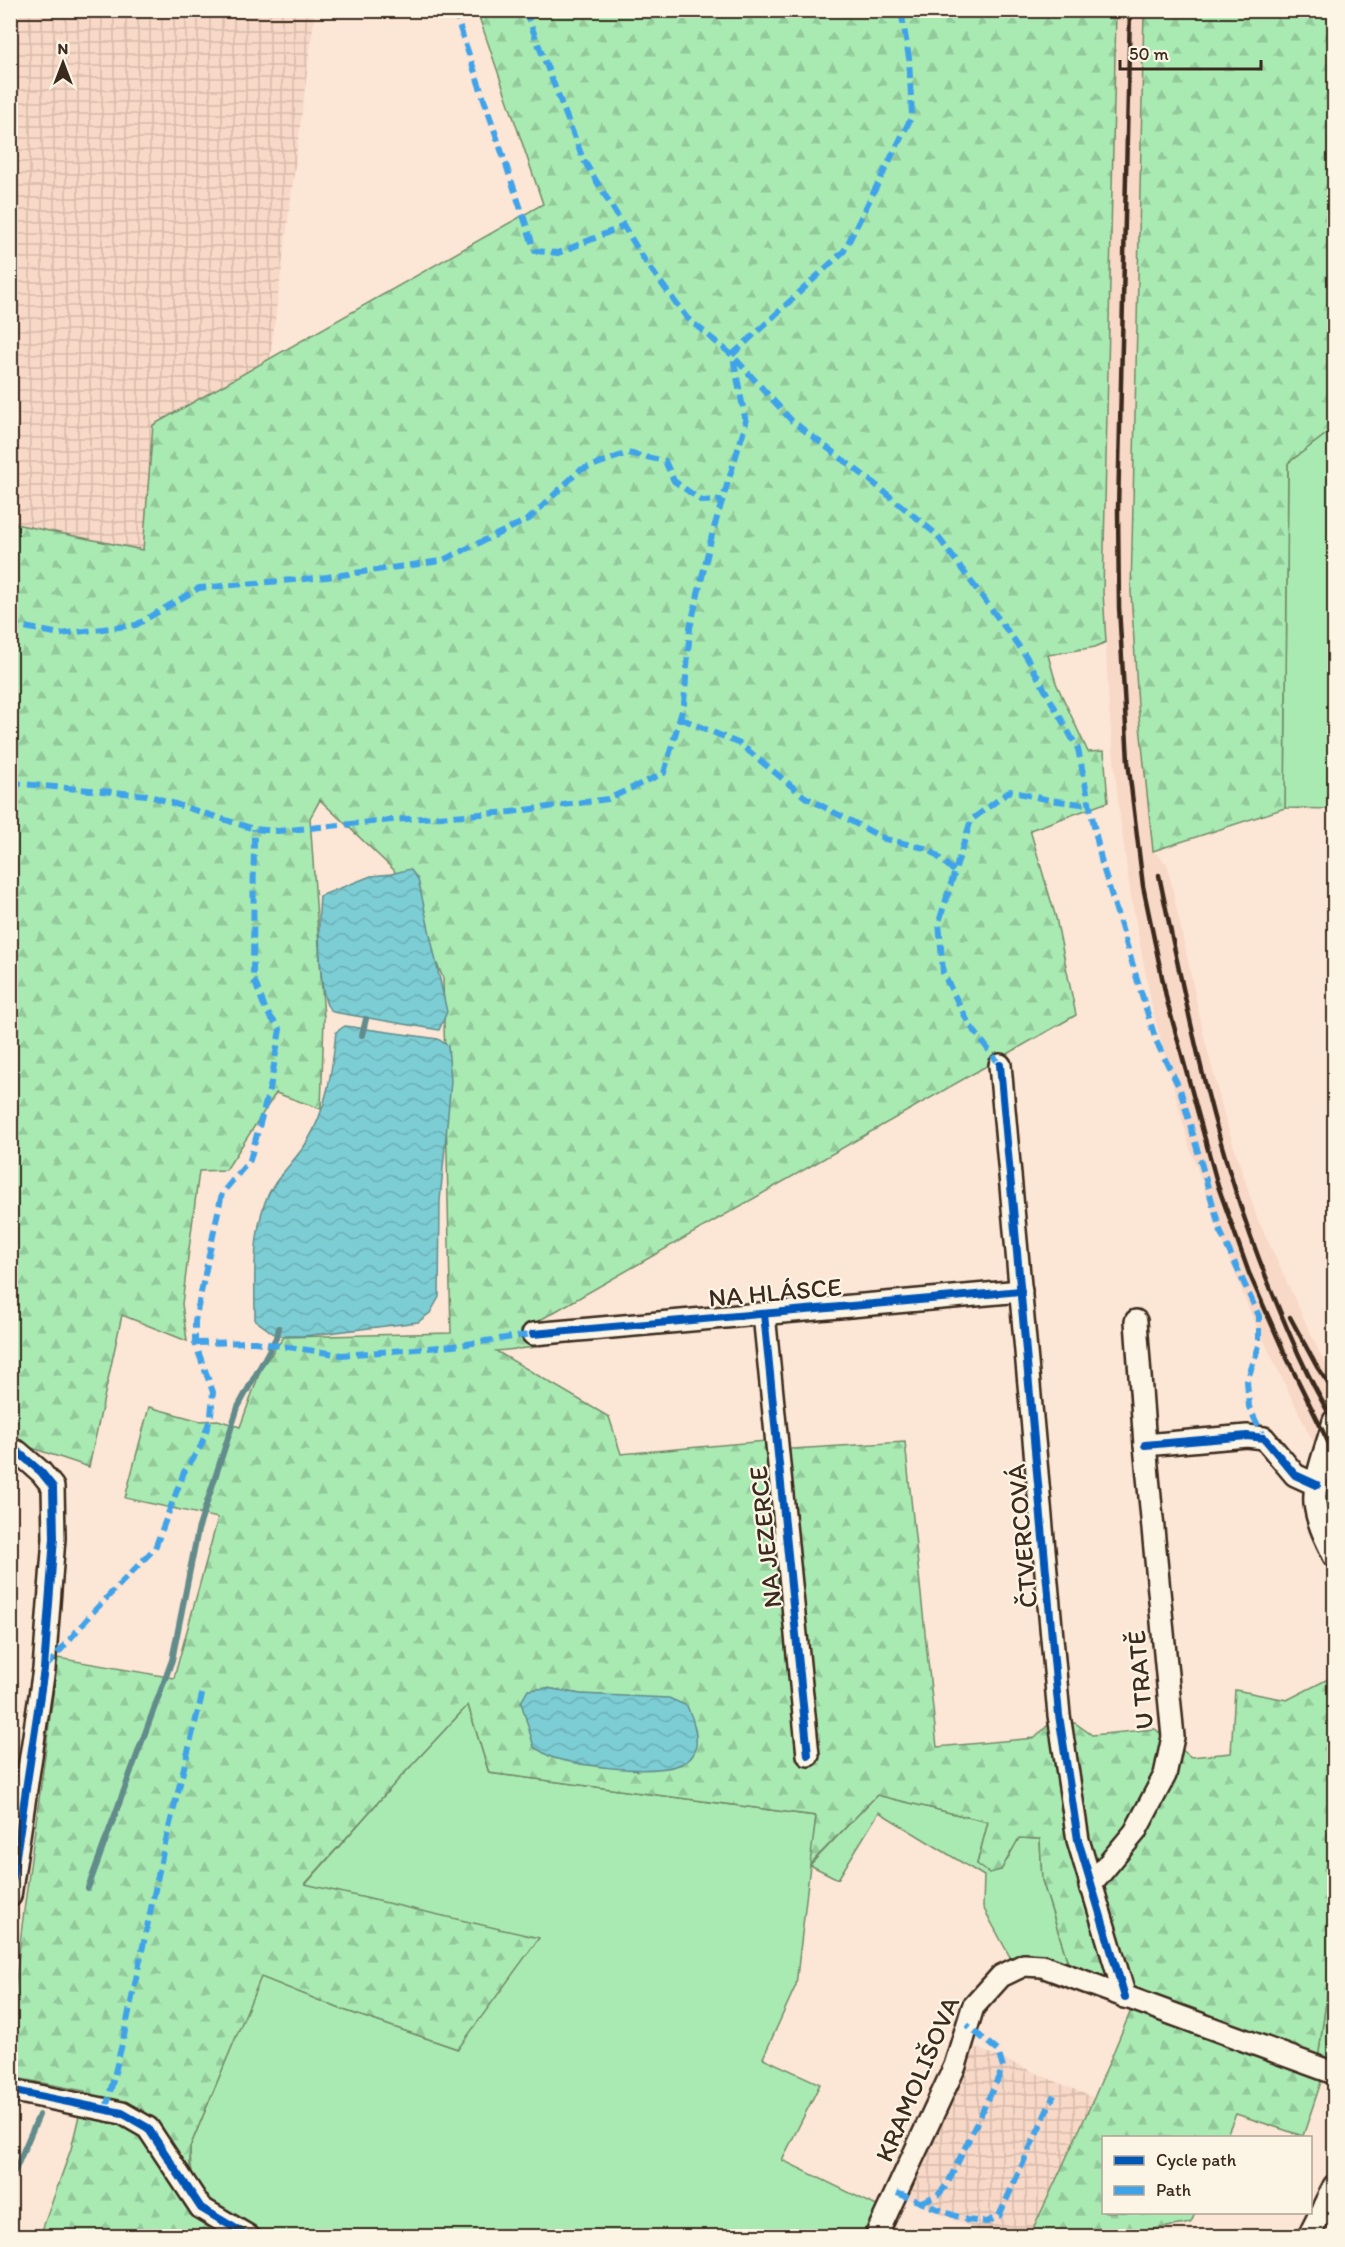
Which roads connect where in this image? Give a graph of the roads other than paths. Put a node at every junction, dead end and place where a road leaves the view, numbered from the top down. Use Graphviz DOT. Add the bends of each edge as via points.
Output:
graph roads {
  1 [pos="1000,1065"];
  2 [pos="1021,1291"];
  3 [pos="764,1314"];
  4 [pos="1136,1321"];
  5 [pos="533,1334"];
  6 [pos="1335,1421"];
  7 [pos="1145,1445"];
  8 [pos="10,1449"];
  9 [pos="1317,1485"];
  10 [pos="1335,1556"];
  11 [pos="808,1755"];
  12 [pos="17,1809"];
  13 [pos="1090,1886"];
  14 [pos="10,1896"];
  15 [pos="1125,1997"];
  16 [pos="1335,2073"];
  17 [pos="10,2090"];
  18 [pos="1335,2186"];
  19 [pos="248,2236"];
  20 [pos="876,2236"];
  21 [pos="1309,2236"];
  1 -- 2 [label="street, ČTVERCOVÁ"];
  2 -- 3 [label="street, NA HLÁSCE"];
  2 -- 13 [label="street, ČTVERCOVÁ" via="1059,1715 1078,1840"];
  3 -- 5 [label="street, NA HLÁSCE"];
  3 -- 11 [label="street, NA JEZERCE"];
  4 -- 7 [label="street, U TRATĚ"];
  6 -- 9 [label="street"];
  7 -- 9 [label="street" via="1264,1438 1295,1475"];
  7 -- 13 [label="street, U TRATĚ" via="1173,1737 1165,1775 1135,1832"];
  8 -- 12 [label="street" via="26,1458 53,1487 54,1538 44,1669"];
  9 -- 10 [label="street" via="1318,1521"];
  12 -- 14 [label="street"];
  13 -- 15 [label="street, ČTVERCOVÁ"];
  15 -- 16 [label="street, KRAMOLIŠOVA"];
  15 -- 20 [label="street, KRAMOLIŠOVA" via="1042,1966 1024,1965 1001,1976 973,2007 955,2066"];
  17 -- 19 [label="street" via="122,2112 148,2128 201,2208"];
  18 -- 21 [label="street"];
}
